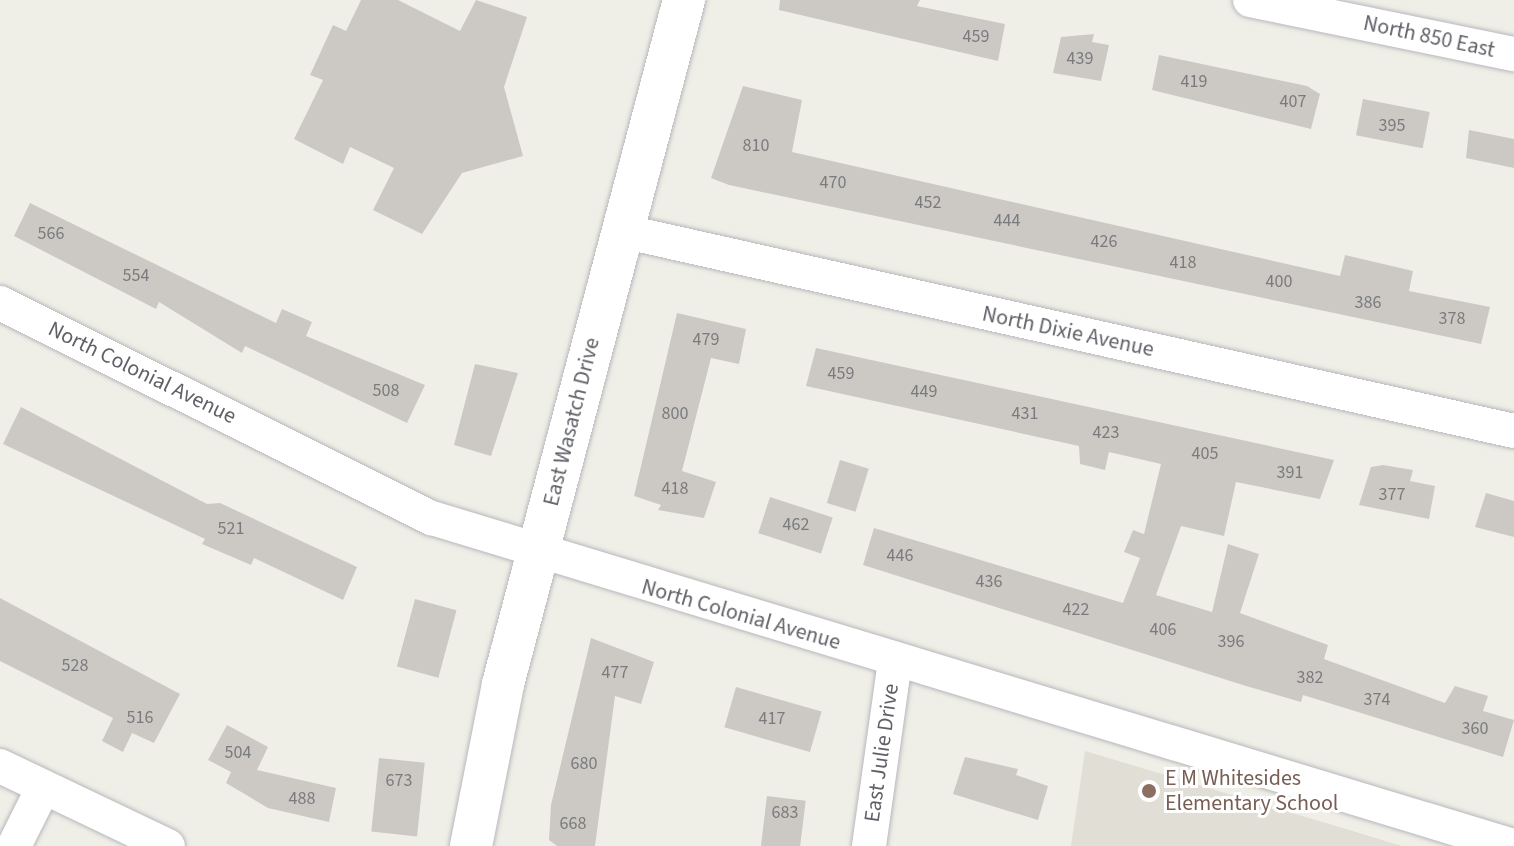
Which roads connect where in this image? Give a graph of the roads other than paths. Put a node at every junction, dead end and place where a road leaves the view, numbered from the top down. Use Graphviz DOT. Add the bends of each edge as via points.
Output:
graph roads {
  1 [pos="684,0"];
  2 [pos="1250,0"];
  3 [pos="1514,54"];
  4 [pos="622,231"];
  5 [pos="0,303"];
  6 [pos="1514,431"];
  7 [pos="538,555"];
  8 [pos="895,660"];
  9 [pos="0,766"];
  10 [pos="43,788"];
  11 [pos="14,846"];
  12 [pos="168,846"];
  13 [pos="471,846"];
  14 [pos="869,846"];
  15 [pos="1513,846"];
  1 -- 4 [label="street, East Wasatch Drive"];
  2 -- 3 [label="street, North 850 East"];
  4 -- 6 [label="street, North Dixie Avenue"];
  4 -- 7 [label="street, East Wasatch Drive"];
  5 -- 7 [label="street, North Colonial Avenue" via="432,518"];
  7 -- 8 [label="street, North Colonial Avenue"];
  7 -- 13 [label="street, East Wasatch Drive" via="494,718"];
  8 -- 14 [label="street, East Julie Drive"];
  8 -- 15 [label="street, North Colonial Avenue"];
  9 -- 10 [label="street"];
  10 -- 11 [label="street"];
  10 -- 12 [label="street"];
}
